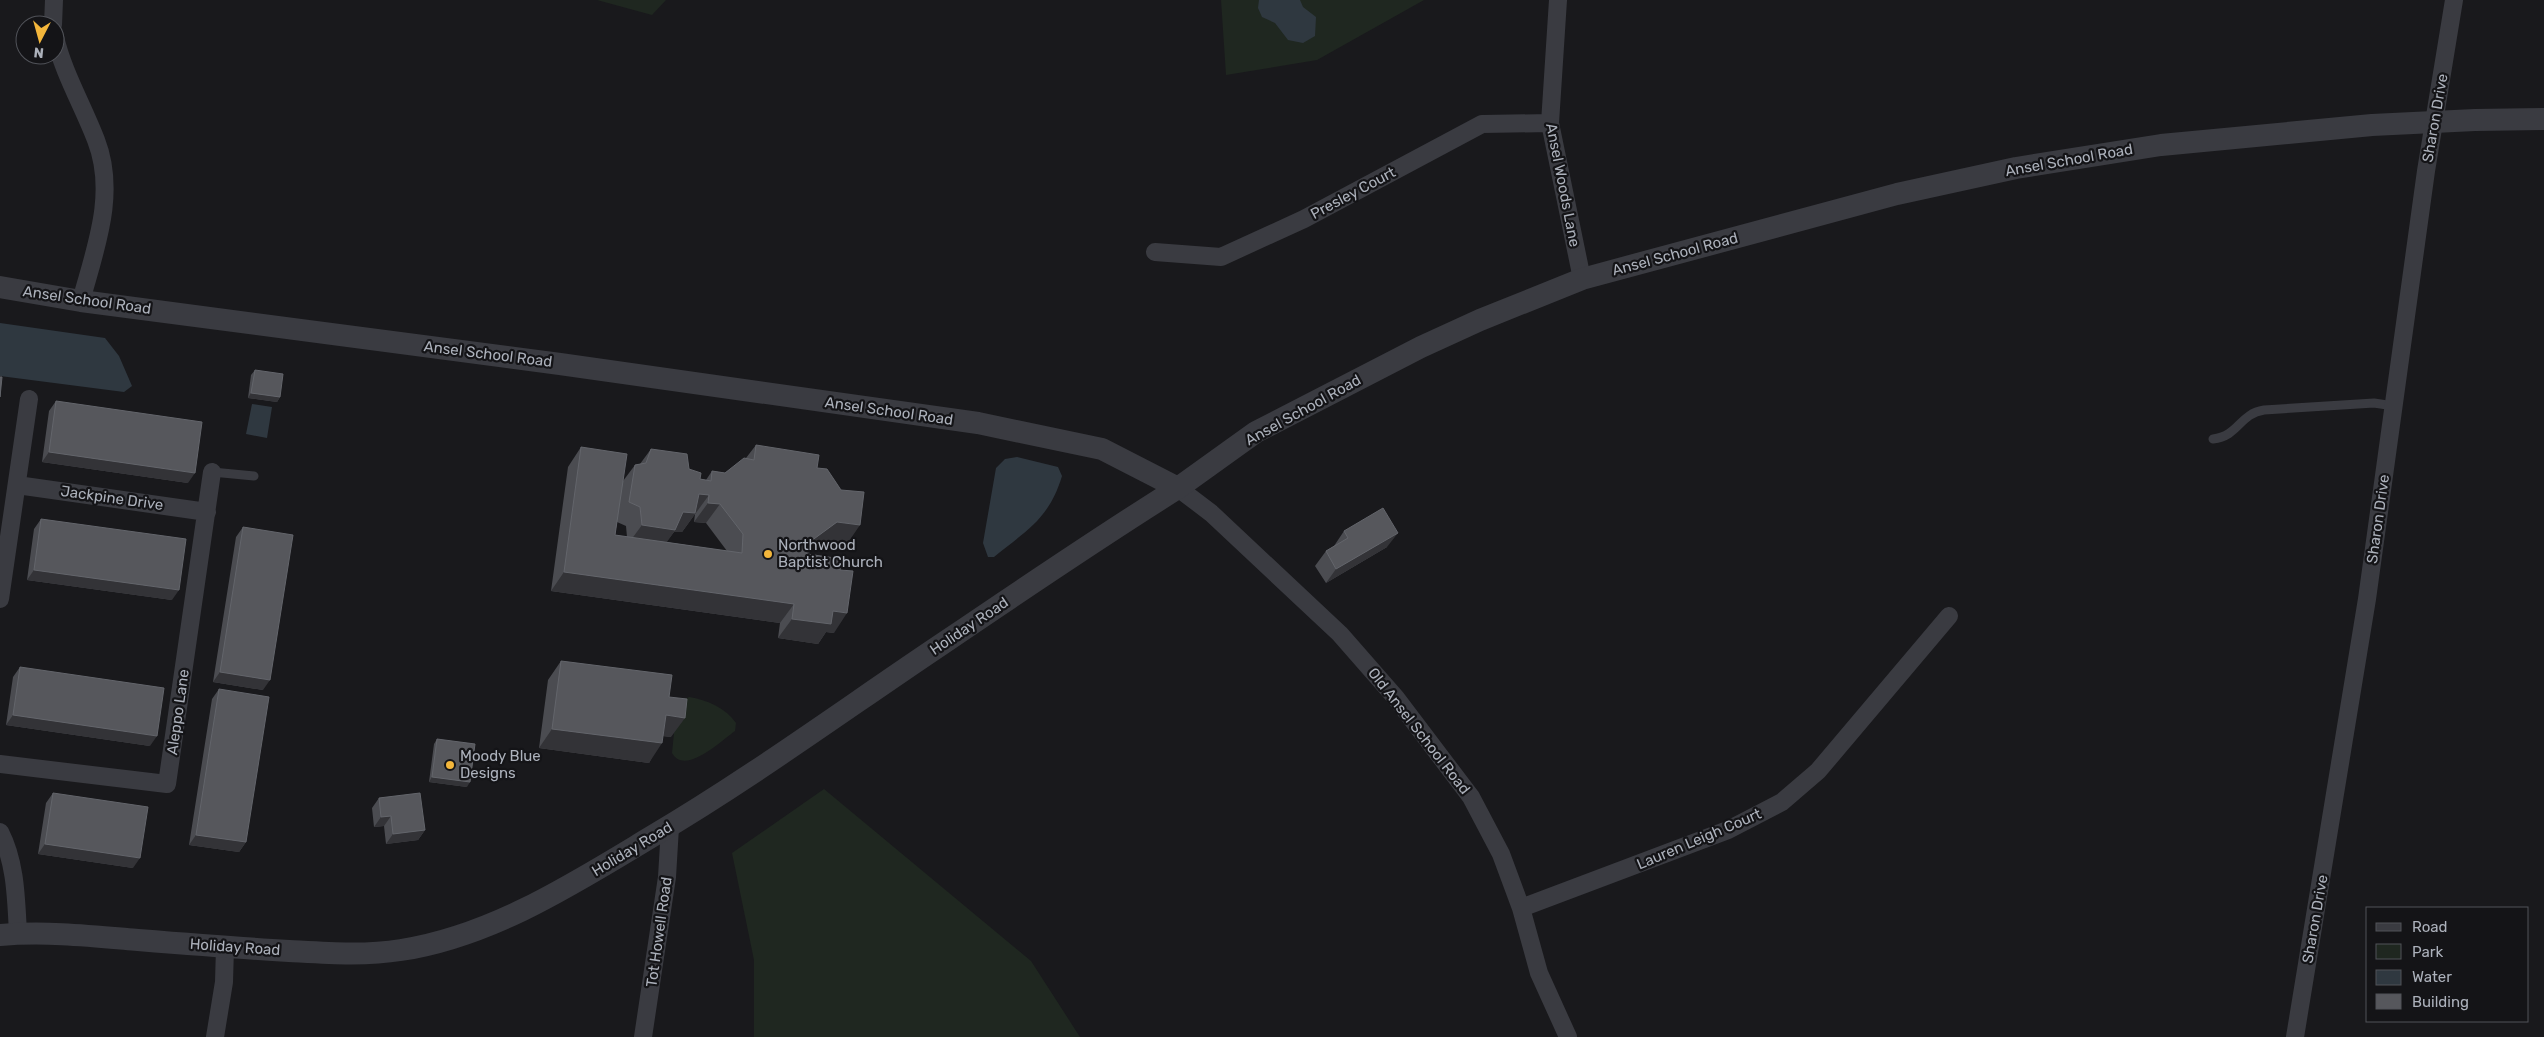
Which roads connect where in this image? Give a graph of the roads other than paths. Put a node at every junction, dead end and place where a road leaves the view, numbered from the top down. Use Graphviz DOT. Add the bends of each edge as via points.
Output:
graph roads {
  1 [pos="54,0"];
  2 [pos="1558,0"];
  3 [pos="2454,0"];
  4 [pos="53,15"];
  5 [pos="65,62"];
  6 [pos="2544,120"];
  7 [pos="2435,122"];
  8 [pos="1550,123"];
  9 [pos="1155,252"];
  10 [pos="1582,279"];
  11 [pos="0,287"];
  12 [pos="82,301"];
  13 [pos="29,399"];
  14 [pos="2394,406"];
  15 [pos="2213,439"];
  16 [pos="212,472"];
  17 [pos="254,476"];
  18 [pos="16,485"];
  19 [pos="1178,488"];
  20 [pos="207,512"];
  21 [pos="0,599"];
  22 [pos="1949,616"];
  23 [pos="0,764"];
  24 [pos="670,826"];
  25 [pos="0,832"];
  26 [pos="1521,908"];
  27 [pos="9,934"];
  28 [pos="225,947"];
  29 [pos="215,1037"];
  30 [pos="643,1037"];
  31 [pos="1568,1037"];
  32 [pos="2295,1037"];
  1 -- 4 [label="street"];
  2 -- 8 [label="street, Ansel Woods Lane"];
  3 -- 7 [label="street, Sharon Drive"];
  5 -- 12 [label="street" via="97,142 104,166 106,194"];
  6 -- 7 [label="street, Ansel School Road"];
  7 -- 10 [label="street, Ansel School Road" via="2161,145 2016,168 1897,194"];
  7 -- 14 [label="street, Sharon Drive"];
  8 -- 9 [label="street, Presley Court" via="1482,124 1304,219 1221,258"];
  8 -- 10 [label="street, Ansel Woods Lane"];
  10 -- 19 [label="street, Ansel School Road" via="1421,347 1256,432"];
  11 -- 12 [label="street, Ansel School Road"];
  12 -- 19 [label="street, Ansel School Road" via="978,423 1102,449"];
  13 -- 18 [label="street"];
  14 -- 15 [label="lane" via="2374,403 2264,410 2248,415 2234,431"];
  14 -- 32 [label="street, Sharon Drive" via="2360,646"];
  16 -- 17 [label="lane"];
  16 -- 20 [label="street, Aleppo Lane"];
  18 -- 20 [label="street, Jackpine Drive"];
  18 -- 21 [label="street"];
  19 -- 24 [label="street, Holiday Road" via="941,644 771,762"];
  19 -- 26 [label="street, Old Ansel School Road" via="1211,514 1340,634 1396,698 1472,797 1501,854"];
  20 -- 23 [label="street, Aleppo Lane" via="167,784"];
  22 -- 26 [label="street, Lauren Leigh Court" via="1818,771 1782,802 1728,830"];
  24 -- 28 [label="street, Holiday Road" via="538,903 436,943 354,954"];
  24 -- 30 [label="street, Tot Howell Road" via="667,877"];
  25 -- 27 [label="street" via="15,881"];
  26 -- 31 [label="street, Old Ansel School Road" via="1539,973"];
  27 -- 28 [label="street, Holiday Road" via="69,934"];
  28 -- 29 [label="street" via="224,982"];
}
